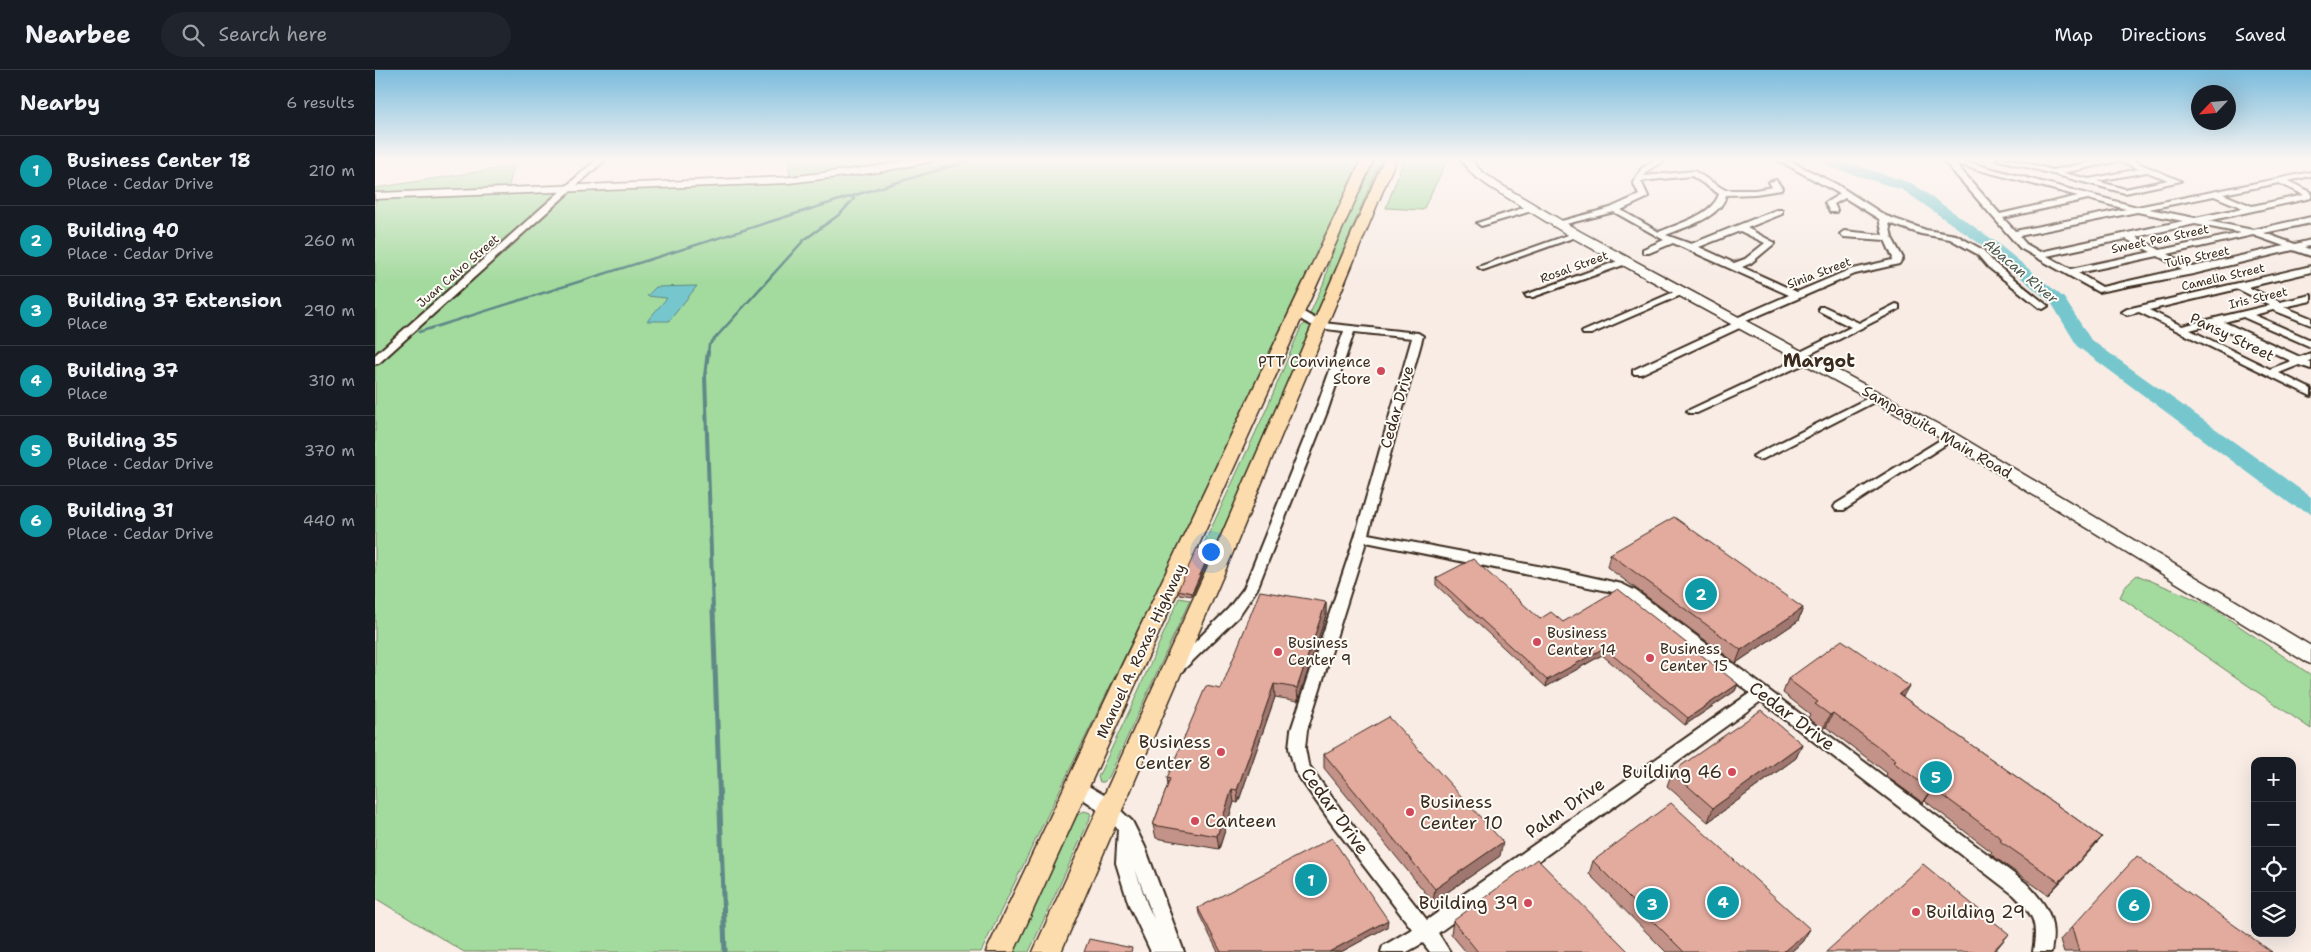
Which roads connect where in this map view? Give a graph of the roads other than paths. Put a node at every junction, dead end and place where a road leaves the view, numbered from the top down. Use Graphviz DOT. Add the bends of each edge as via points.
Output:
graph roads {
  1 [pos="557,200"];
  2 [pos="1349,200"];
  3 [pos="1373,200"];
  4 [pos="1520,200"];
  5 [pos="1634,200"];
  6 [pos="1721,200"];
  7 [pos="1835,200"];
  8 [pos="1856,200"];
  9 [pos="1984,200"];
  10 [pos="2074,200"];
  11 [pos="2102,200"];
  12 [pos="2107,200"];
  13 [pos="2188,200"];
  14 [pos="2231,200"];
  15 [pos="2292,200"];
  16 [pos="1532,208"];
  17 [pos="1614,209"];
  18 [pos="2252,209"];
  19 [pos="1833,210"];
  20 [pos="2144,210"];
  21 [pos="1779,212"];
  22 [pos="1999,217"];
  23 [pos="1883,218"];
  24 [pos="2311,220"];
  25 [pos="2194,221"];
  26 [pos="1558,223"];
  27 [pos="1481,224"];
  28 [pos="1741,228"];
  29 [pos="2257,233"];
  30 [pos="1844,234"];
  31 [pos="2014,234"];
  32 [pos="1577,235"];
  33 [pos="1658,235"];
  34 [pos="2126,236"];
  35 [pos="1888,238"];
  36 [pos="1673,240"];
  37 [pos="2311,243"];
  38 [pos="1691,247"];
  39 [pos="2298,247"];
  40 [pos="1647,252"];
  41 [pos="2157,252"];
  42 [pos="2311,253"];
  43 [pos="2038,255"];
  44 [pos="1626,261"];
  45 [pos="1733,266"];
  46 [pos="1483,267"];
  47 [pos="2311,269"];
  48 [pos="2193,271"];
  49 [pos="2069,272"];
  50 [pos="2239,286"];
  51 [pos="1683,291"];
  52 [pos="1796,295"];
  53 [pos="1530,296"];
  54 [pos="2309,300"];
  55 [pos="2043,306"];
  56 [pos="2278,306"];
  57 [pos="1896,307"];
  58 [pos="1821,309"];
  59 [pos="2140,309"];
  60 [pos="1298,312"];
  61 [pos="2127,312"];
  62 [pos="2244,314"];
  63 [pos="2214,321"];
  64 [pos="1740,322"];
  65 [pos="2311,322"];
  66 [pos="1321,326"];
  67 [pos="1859,327"];
  68 [pos="1350,329"];
  69 [pos="2181,329"];
  70 [pos="1587,332"];
  71 [pos="2311,344"];
  72 [pos="2311,356"];
  73 [pos="1803,357"];
  74 [pos="375,361"];
  75 [pos="2299,361"];
  76 [pos="2311,366"];
  77 [pos="1637,372"];
  78 [pos="2270,373"];
  79 [pos="2311,393"];
  80 [pos="1876,397"];
  81 [pos="1693,411"];
  82 [pos="1951,437"];
  83 [pos="1759,456"];
  84 [pos="1840,506"];
  85 [pos="1361,537"];
  86 [pos="2311,656"];
  87 [pos="1171,673"];
  88 [pos="1761,693"];
  89 [pos="1078,787"];
  90 [pos="1119,819"];
  91 [pos="1425,932"];
  92 [pos="1000,952"];
  93 [pos="1047,952"];
  94 [pos="1160,952"];
  95 [pos="1175,952"];
  96 [pos="1390,952"];
  97 [pos="1441,952"];
  98 [pos="2042,952"];
  1 -- 74 [label="street, Juan Calvo Street"];
  2 -- 60 [label="main road, Manuel A. Roxas Highway"];
  3 -- 66 [label="main road"];
  4 -- 16 [label="street, Sampaguita Main Road"];
  5 -- 17 [label="street"];
  6 -- 33 [label="street" via="1717,207"];
  7 -- 19 [label="street" via="1829,203"];
  8 -- 23 [label="street"];
  9 -- 22 [label="street"];
  10 -- 22 [label="street"];
  11 -- 20 [label="street"];
  12 -- 20 [label="street"];
  13 -- 20 [label="street"];
  14 -- 18 [label="street"];
  15 -- 18 [label="street"];
  16 -- 26 [label="street, Sampaguita Main Road"];
  16 -- 27 [label="street"];
  17 -- 26 [label="street"];
  17 -- 33 [label="street"];
  18 -- 25 [label="street"];
  20 -- 25 [label="street"];
  20 -- 31 [label="street"];
  21 -- 28 [label="street"];
  22 -- 31 [label="street"];
  23 -- 35 [label="street, Sinia Street"];
  23 -- 55 [label="street" via="1924,232 1953,237 1980,252 1991,265"];
  24 -- 29 [label="street, Sweet Pea Street"];
  25 -- 29 [label="street"];
  25 -- 34 [label="street"];
  26 -- 32 [label="street, Sampaguita Main Road"];
  28 -- 38 [label="street"];
  28 -- 45 [label="street" via="1771,243 1748,261"];
  29 -- 39 [label="street"];
  29 -- 41 [label="street, Sweet Pea Street"];
  30 -- 35 [label="street"];
  31 -- 43 [label="street" via="2023,246"];
  32 -- 44 [label="street, Sampaguita Main Road"];
  32 -- 46 [label="street"];
  33 -- 36 [label="street"];
  34 -- 41 [label="street"];
  34 -- 43 [label="street"];
  35 -- 52 [label="street, Sinia Street" via="1898,258 1895,262 1852,272"];
  36 -- 38 [label="street"];
  36 -- 40 [label="street"];
  37 -- 39 [label="street, Tulip Street"];
  38 -- 45 [label="street"];
  39 -- 42 [label="street"];
  39 -- 48 [label="street, Tulip Street"];
  41 -- 48 [label="street"];
  41 -- 49 [label="street, Sweet Pea Street"];
  43 -- 49 [label="street"];
  44 -- 51 [label="street, Sampaguita Main Road"];
  44 -- 53 [label="street, Rosal Street"];
  45 -- 52 [label="street"];
  47 -- 50 [label="street, Camelia Street"];
  48 -- 49 [label="street, Tulip Street" via="2101,290"];
  50 -- 56 [label="street"];
  50 -- 59 [label="street, Camelia Street"];
  51 -- 64 [label="street, Sampaguita Main Road"];
  51 -- 70 [label="street"];
  52 -- 64 [label="street, Sinia Street"];
  54 -- 56 [label="street, Iris Street"];
  56 -- 62 [label="street, Iris Street"];
  56 -- 65 [label="street"];
  57 -- 67 [label="street"];
  58 -- 67 [label="street"];
  59 -- 61 [label="street, Camelia Street"];
  59 -- 69 [label="street, Pansy Street"];
  60 -- 66 [label="street"];
  60 -- 89 [label="main road, Manuel A. Roxas Highway"];
  62 -- 63 [label="street, Iris Street"];
  62 -- 71 [label="street"];
  63 -- 69 [label="street, Iris Street"];
  63 -- 75 [label="street"];
  64 -- 73 [label="street, Sampaguita Main Road"];
  64 -- 77 [label="street, Sinia Street"];
  66 -- 68 [label="street"];
  66 -- 87 [label="main road"];
  67 -- 73 [label="street"];
  68 -- 85 [label="street, Cedar Drive" via="1418,336"];
  68 -- 87 [label="street" via="1321,412 1250,589 1233,613"];
  69 -- 78 [label="street, Pansy Street"];
  72 -- 75 [label="street"];
  73 -- 80 [label="street, Sampaguita Main Road"];
  73 -- 81 [label="street"];
  75 -- 76 [label="street"];
  75 -- 78 [label="street"];
  78 -- 79 [label="street, Pansy Street"];
  80 -- 82 [label="street, Sampaguita Main Road"];
  80 -- 83 [label="street"];
  82 -- 84 [label="street"];
  82 -- 86 [label="street, Sampaguita Main Road"];
  85 -- 88 [label="street, Cedar Drive" via="1623,589"];
  85 -- 91 [label="street, Cedar Drive" via="1299,730 1297,748 1301,766"];
  87 -- 90 [label="main road"];
  88 -- 91 [label="street, Palm Drive"];
  88 -- 98 [label="street, Cedar Drive" via="2020,889 2039,908 2046,934"];
  89 -- 90 [label="street"];
  89 -- 92 [label="main road, Manuel A. Roxas Highway"];
  90 -- 93 [label="main road"];
  90 -- 94 [label="street" via="1125,862 1138,905"];
  90 -- 95 [label="street" via="1136,847"];
  91 -- 96 [label="street, Palm Drive"];
  91 -- 97 [label="street, Cedar Drive"];
}
